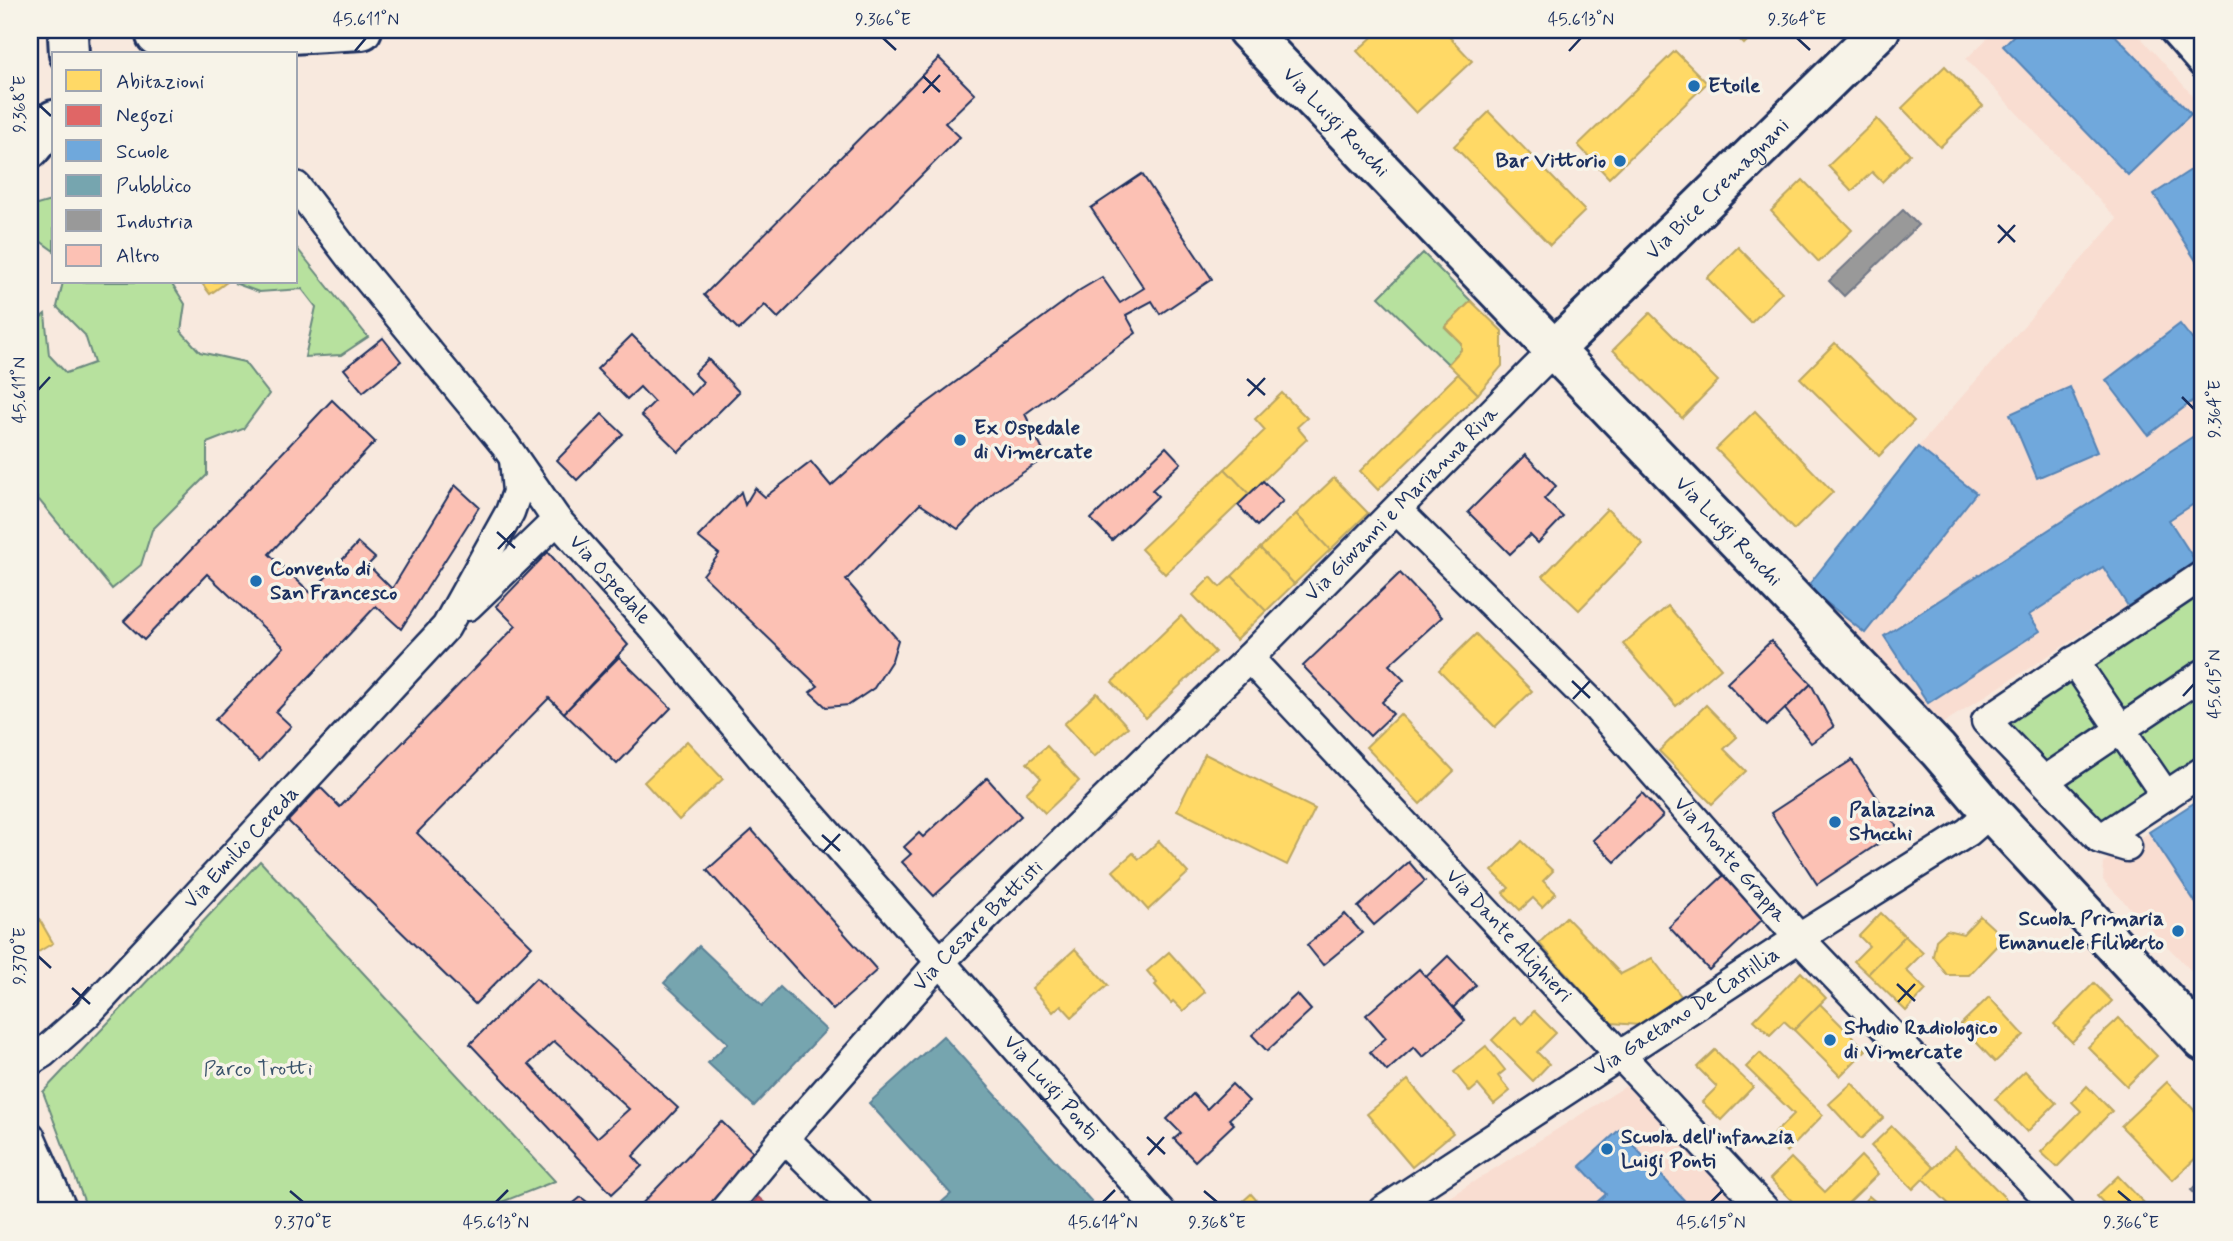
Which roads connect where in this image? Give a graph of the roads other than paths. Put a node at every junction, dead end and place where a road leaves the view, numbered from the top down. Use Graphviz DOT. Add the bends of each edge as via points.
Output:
graph roads {
  1 [pos="70,30"];
  2 [pos="1247,30"];
  3 [pos="1880,30"];
  4 [pos="2173,30"];
  5 [pos="349,31"];
  6 [pos="155,40"];
  7 [pos="215,47"];
  8 [pos="69,52"];
  9 [pos="281,52"];
  10 [pos="2203,64"];
  11 [pos="52,122"];
  12 [pos="30,149"];
  13 [pos="52,157"];
  14 [pos="30,177"];
  15 [pos="298,189"];
  16 [pos="1555,349"];
  17 [pos="514,459"];
  18 [pos="1397,510"];
  19 [pos="557,520"];
  20 [pos="2203,575"];
  21 [pos="446,627"];
  22 [pos="1249,658"];
  23 [pos="2074,661"];
  24 [pos="2203,674"];
  25 [pos="2121,729"];
  26 [pos="2203,771"];
  27 [pos="2044,781"];
  28 [pos="2166,796"];
  29 [pos="1995,806"];
  30 [pos="2100,839"];
  31 [pos="2127,847"];
  32 [pos="1799,938"];
  33 [pos="940,962"];
  34 [pos="2203,1041"];
  35 [pos="1621,1056"];
  36 [pos="30,1061"];
  37 [pos="30,1136"];
  38 [pos="784,1138"];
  39 [pos="64,1211"];
  40 [pos="724,1211"];
  41 [pos="858,1211"];
  42 [pos="1160,1211"];
  43 [pos="1382,1211"];
  44 [pos="1766,1211"];
  45 [pos="2060,1211"];
  1 -- 8 [label="street"];
  2 -- 16 [label="street, Via Luigi Ronchi"];
  3 -- 16 [label="street, Via Bice Cremagnani"];
  4 -- 10 [label="street"];
  5 -- 7 [label="street"];
  5 -- 9 [label="street"];
  6 -- 7 [label="street" via="170,35"];
  11 -- 12 [label="street"];
  13 -- 14 [label="street"];
  15 -- 17 [label="street, Via Ospedale"];
  16 -- 18 [label="street, Via Giovanni e Marianna Riva"];
  16 -- 29 [label="street, Via Luigi Ronchi" via="1938,750 1959,758"];
  17 -- 19 [label="street, Via Ospedale"];
  17 -- 21 [label="street, Via Emilio Cereda" via="517,492 510,512"];
  18 -- 22 [label="street, Via Giovanni e Marianna Riva"];
  18 -- 32 [label="street, Via Monte Grappa" via="1596,707"];
  19 -- 21 [label="street, Via Emilio Cereda"];
  19 -- 33 [label="street, Via Ospedale"];
  20 -- 23 [label="street"];
  21 -- 36 [label="street, Via Emilio Cereda" via="87,1014"];
  22 -- 33 [label="street, Via Cesare Battisti"];
  22 -- 35 [label="street, Via Dante Alighieri"];
  23 -- 25 [label="street"];
  23 -- 27 [label="street" via="1986,721"];
  24 -- 25 [label="street"];
  25 -- 27 [label="street"];
  25 -- 28 [label="street"];
  26 -- 28 [label="street"];
  27 -- 30 [label="street"];
  28 -- 30 [label="street"];
  29 -- 32 [label="street, Via Gaetano De Castillia" via="1968,832"];
  29 -- 34 [label="street, Via Luigi Ronchi" via="2036,841 2049,874"];
  30 -- 31 [label="street"];
  32 -- 35 [label="street, Via Gaetano De Castillia"];
  32 -- 45 [label="street, Via Monte Grappa"];
  33 -- 38 [label="street, Via Cesare Battisti"];
  33 -- 42 [label="street, Via Luigi Ponti"];
  35 -- 43 [label="street, Via Gaetano De Castillia"];
  35 -- 44 [label="street, Via Dante Alighieri"];
  37 -- 39 [label="street"];
  38 -- 40 [label="street, Via Cesare Battisti"];
  38 -- 41 [label="street"];
}
